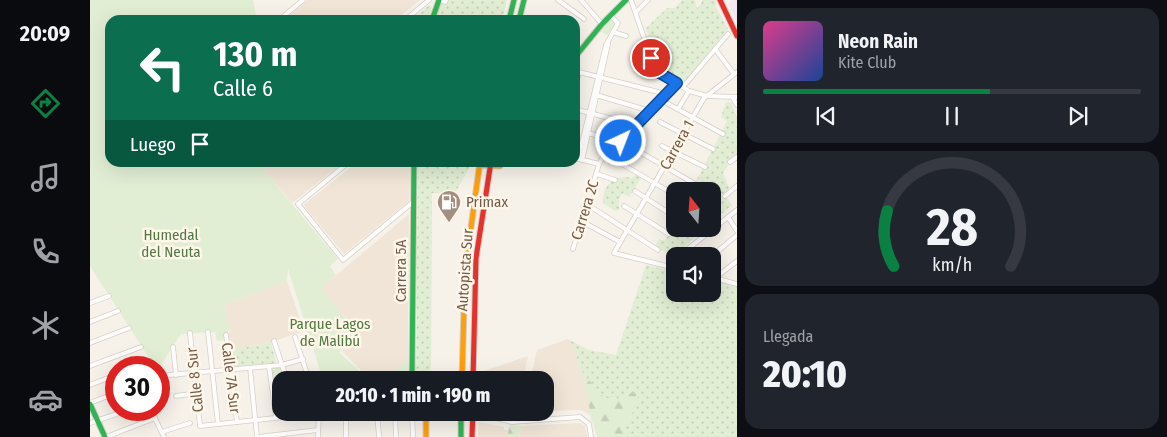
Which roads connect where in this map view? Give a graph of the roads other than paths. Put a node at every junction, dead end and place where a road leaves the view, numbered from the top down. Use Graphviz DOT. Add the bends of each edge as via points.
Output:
graph roads {
  1 [pos="303,0"];
  2 [pos="446,0"];
  3 [pos="514,0"];
  4 [pos="524,0"];
  5 [pos="558,0"];
  6 [pos="626,0"];
  7 [pos="631,0"];
  8 [pos="648,0"];
  9 [pos="720,0"];
  10 [pos="436,1"];
  11 [pos="583,1"];
  12 [pos="636,12"];
  13 [pos="285,15"];
  14 [pos="413,15"];
  15 [pos="433,15"];
  16 [pos="510,15"];
  17 [pos="520,15"];
  18 [pos="579,15"];
  19 [pos="580,16"];
  20 [pos="611,16"];
  21 [pos="584,19"];
  22 [pos="602,24"];
  23 [pos="613,32"];
  24 [pos="728,34"];
  25 [pos="626,36"];
  26 [pos="737,36"];
  27 [pos="716,49"];
  28 [pos="580,51"];
  29 [pos="580,72"];
  30 [pos="736,73"];
  31 [pos="600,76"];
  32 [pos="677,83"];
  33 [pos="683,87"];
  34 [pos="689,92"];
  35 [pos="666,94"];
  36 [pos="595,95"];
  37 [pos="707,96"];
  38 [pos="735,97"];
  39 [pos="661,100"];
  40 [pos="737,105"];
  41 [pos="678,109"];
  42 [pos="580,110"];
  43 [pos="650,111"];
  44 [pos="591,114"];
  45 [pos="693,117"];
  46 [pos="660,122"];
  47 [pos="635,126"];
  48 [pos="587,133"];
  49 [pos="684,133"];
  50 [pos="723,134"];
  51 [pos="621,141"];
  52 [pos="662,146"];
  53 [pos="712,149"];
  54 [pos="674,151"];
  55 [pos="580,153"];
  56 [pos="606,154"];
  57 [pos="737,157"];
  58 [pos="580,159"];
  59 [pos="730,162"];
  60 [pos="599,164"];
  61 [pos="344,167"];
  62 [pos="414,167"];
  63 [pos="480,167"];
  64 [pos="490,167"];
  65 [pos="665,167"];
  66 [pos="705,167"];
  67 [pos="597,174"];
  68 [pos="615,180"];
  69 [pos="691,182"];
  70 [pos="656,183"];
  71 [pos="737,186"];
  72 [pos="666,189"];
  73 [pos="635,191"];
  74 [pos="725,196"];
  75 [pos="646,199"];
  76 [pos="414,202"];
  77 [pos="588,205"];
  78 [pos="624,206"];
  79 [pos="737,210"];
  80 [pos="666,211"];
  81 [pos="637,214"];
  82 [pos="728,218"];
  83 [pos="583,222"];
  84 [pos="627,230"];
  85 [pos="737,231"];
  86 [pos="666,232"];
  87 [pos="737,235"];
  88 [pos="620,242"];
  89 [pos="691,247"];
  90 [pos="721,248"];
  91 [pos="573,249"];
  92 [pos="658,250"];
  93 [pos="737,261"];
  94 [pos="666,266"];
  95 [pos="737,284"];
  96 [pos="109,296"];
  97 [pos="90,303"];
  98 [pos="118,311"];
  99 [pos="90,322"];
  100 [pos="129,328"];
  101 [pos="208,332"];
  102 [pos="190,333"];
  103 [pos="226,335"];
  104 [pos="295,337"];
  105 [pos="274,341"];
  106 [pos="90,343"];
  107 [pos="141,347"];
  108 [pos="173,347"];
  109 [pos="303,359"];
  110 [pos="280,365"];
  111 [pos="90,366"];
  112 [pos="269,366"];
  113 [pos="250,368"];
  114 [pos="230,370"];
  115 [pos="283,371"];
  116 [pos="306,371"];
  117 [pos="412,371"];
  118 [pos="462,371"];
  119 [pos="473,371"];
  120 [pos="213,372"];
  121 [pos="195,374"];
  122 [pos="176,375"];
  123 [pos="170,376"];
  124 [pos="105,379"];
  125 [pos="90,385"];
  126 [pos="272,388"];
  127 [pos="197,393"];
  128 [pos="176,396"];
  129 [pos="105,398"];
  130 [pos="90,404"];
  131 [pos="105,418"];
  132 [pos="272,418"];
  133 [pos="554,418"];
  134 [pos="255,420"];
  135 [pos="97,421"];
  136 [pos="147,421"];
  137 [pos="156,421"];
  138 [pos="319,421"];
  139 [pos="346,421"];
  140 [pos="377,421"];
  141 [pos="395,421"];
  142 [pos="412,421"];
  143 [pos="426,421"];
  144 [pos="461,421"];
  145 [pos="473,421"];
  146 [pos="508,421"];
  147 [pos="523,421"];
  148 [pos="237,422"];
  149 [pos="190,423"];
  150 [pos="90,424"];
  151 [pos="218,424"];
  152 [pos="318,430"];
  153 [pos="162,432"];
  154 [pos="105,437"];
  155 [pos="164,437"];
  156 [pos="257,437"];
  157 [pos="318,437"];
  158 [pos="346,437"];
  159 [pos="378,437"];
  160 [pos="396,437"];
  161 [pos="413,437"];
  162 [pos="426,437"];
  163 [pos="461,437"];
  164 [pos="472,437"];
  165 [pos="591,437"];
  1 -- 13 [label="street"];
  2 -- 10 [label="street"];
  3 -- 16 [label="main road"];
  4 -- 17 [label="main road"];
  5 -- 18 [label="street"];
  6 -- 20 [label="main road"];
  7 -- 12 [label="street"];
  8 -- 12 [label="street"];
  9 -- 26 [label="main road"];
  10 -- 14 [label="street"];
  10 -- 15 [label="main road"];
  11 -- 22 [label="street"];
  12 -- 32 [label="street" via="658,72"];
  19 -- 21 [label="street"];
  20 -- 22 [label="main road"];
  20 -- 23 [label="street" via="618,23"];
  22 -- 28 [label="main road"];
  23 -- 25 [label="street"];
  23 -- 31 [label="street"];
  24 -- 27 [label="street"];
  27 -- 30 [label="street"];
  27 -- 33 [label="street"];
  29 -- 31 [label="street"];
  30 -- 37 [label="street, Carrera 1"];
  31 -- 35 [label="street"];
  31 -- 36 [label="street"];
  32 -- 33 [label="street"];
  32 -- 35 [label="street, Carrera 2C"];
  33 -- 34 [label="street"];
  34 -- 37 [label="street"];
  34 -- 41 [label="street"];
  35 -- 39 [label="street, Carrera 2C"];
  36 -- 43 [label="street"];
  36 -- 44 [label="street"];
  37 -- 38 [label="street"];
  37 -- 45 [label="street, Carrera 1"];
  38 -- 40 [label="street"];
  39 -- 41 [label="street"];
  39 -- 43 [label="street, Carrera 2C"];
  41 -- 45 [label="street"];
  42 -- 44 [label="street"];
  43 -- 47 [label="street, Carrera 2C"];
  44 -- 47 [label="street"];
  44 -- 48 [label="street"];
  45 -- 49 [label="street, Carrera 1"];
  45 -- 50 [label="street"];
  46 -- 49 [label="street"];
  47 -- 51 [label="street, Carrera 2C"];
  48 -- 51 [label="street"];
  48 -- 55 [label="street"];
  49 -- 53 [label="street"];
  49 -- 54 [label="street, Carrera 1"];
  51 -- 56 [label="street, Carrera 2C"];
  51 -- 65 [label="street"];
  52 -- 54 [label="street"];
  54 -- 65 [label="street, Carrera 1"];
  54 -- 66 [label="street"];
  56 -- 60 [label="street, Carrera 2C"];
  56 -- 70 [label="street"];
  57 -- 59 [label="street"];
  58 -- 60 [label="street"];
  60 -- 67 [label="street, Carrera 2C"];
  61 -- 76 [label="street" via="298,204 343,260"];
  62 -- 76 [label="main road, Carrera 5A"];
  63 -- 118 [label="main road, Autopista Sur" via="465,271"];
  64 -- 119 [label="main road, Autopista Sur" via="476,262"];
  65 -- 69 [label="street"];
  65 -- 70 [label="street, Carrera 1"];
  67 -- 68 [label="street"];
  67 -- 77 [label="street, Carrera 2C"];
  70 -- 72 [label="street"];
  70 -- 75 [label="street, Carrera 1"];
  71 -- 74 [label="street"];
  73 -- 75 [label="street"];
  75 -- 80 [label="street"];
  75 -- 81 [label="street, Carrera 1"];
  76 -- 117 [label="main road, Carrera 5A"];
  77 -- 83 [label="street, Carrera 2C"];
  77 -- 84 [label="street"];
  78 -- 81 [label="street"];
  79 -- 82 [label="street"];
  81 -- 84 [label="street, Carrera 1"];
  81 -- 86 [label="street"];
  82 -- 85 [label="street"];
  82 -- 89 [label="street"];
  83 -- 88 [label="street"];
  83 -- 91 [label="street, Carrera 2C"];
  84 -- 88 [label="street, Carrera 1"];
  84 -- 92 [label="street"];
  87 -- 90 [label="street"];
  88 -- 94 [label="street, Carrera 1" via="614,253"];
  93 -- 95 [label="street" via="715,278"];
  96 -- 97 [label="street"];
  98 -- 99 [label="street"];
  100 -- 106 [label="street"];
  101 -- 120 [label="street"];
  102 -- 121 [label="street, Calle 8 Sur"];
  103 -- 114 [label="street, Calle 7A Sur"];
  104 -- 109 [label="street"];
  105 -- 110 [label="street"];
  107 -- 111 [label="street"];
  108 -- 122 [label="street"];
  109 -- 110 [label="street"];
  109 -- 116 [label="street"];
  110 -- 112 [label="street"];
  110 -- 115 [label="street"];
  112 -- 113 [label="street"];
  112 -- 126 [label="street"];
  113 -- 114 [label="street"];
  113 -- 134 [label="street"];
  114 -- 120 [label="street"];
  114 -- 148 [label="street, Calle 7A Sur"];
  120 -- 121 [label="street"];
  120 -- 151 [label="street"];
  121 -- 122 [label="street"];
  121 -- 127 [label="street, Calle 8 Sur"];
  122 -- 123 [label="street"];
  124 -- 125 [label="street"];
  127 -- 128 [label="street"];
  127 -- 151 [label="street, Calle 8 Sur" via="200,426"];
  129 -- 130 [label="street"];
  130 -- 135 [label="main road"];
  131 -- 135 [label="street"];
  132 -- 134 [label="street"];
  133 -- 165 [label="street" via="580,416 589,424"];
  134 -- 148 [label="street"];
  134 -- 156 [label="street"];
  135 -- 150 [label="street"];
  135 -- 154 [label="main road"];
  136 -- 154 [label="street"];
  137 -- 153 [label="street"];
  138 -- 152 [label="street"];
  139 -- 158 [label="street"];
  140 -- 159 [label="street"];
  141 -- 160 [label="street"];
  142 -- 161 [label="street"];
  143 -- 162 [label="main road"];
  144 -- 163 [label="main road"];
  145 -- 164 [label="main road"];
  146 -- 147 [label="street"];
  148 -- 151 [label="street"];
  149 -- 153 [label="street"];
  152 -- 156 [label="street"];
  152 -- 157 [label="street"];
  153 -- 155 [label="street"];
}
